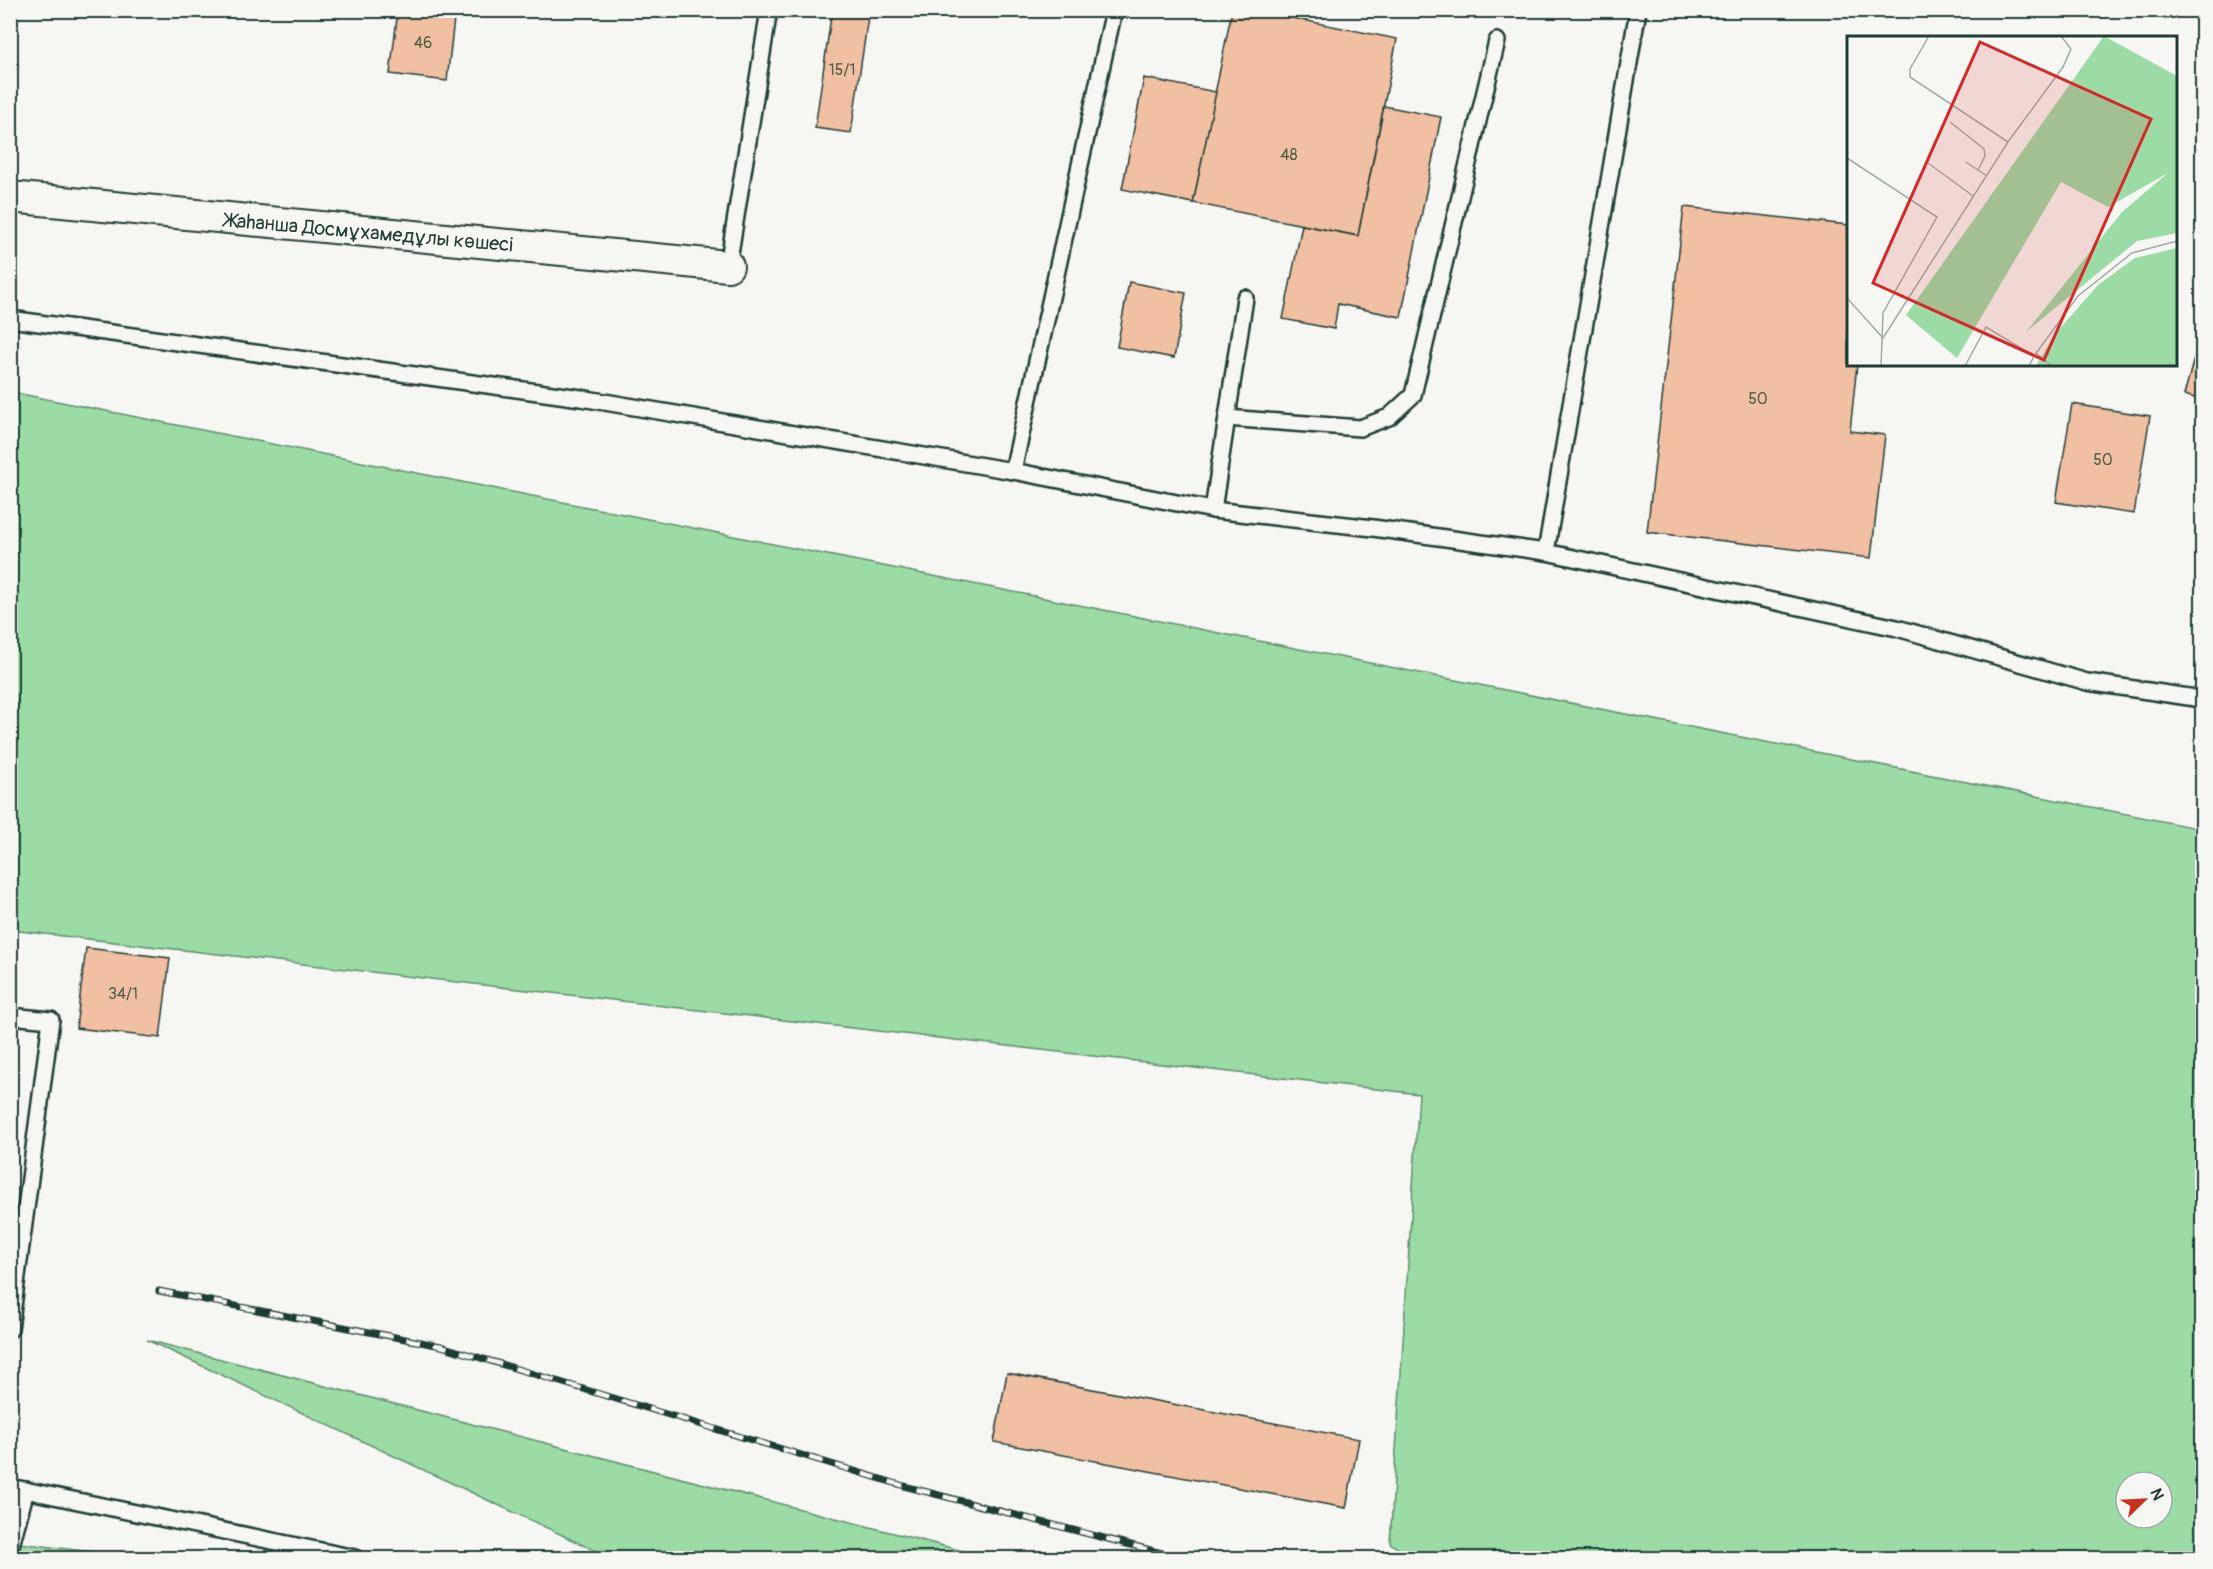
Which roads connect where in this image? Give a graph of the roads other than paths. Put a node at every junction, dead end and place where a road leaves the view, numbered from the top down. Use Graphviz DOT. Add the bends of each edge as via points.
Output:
graph roads {
  1 [pos="769,10"];
  2 [pos="1114,10"];
  3 [pos="1638,10"];
  4 [pos="1497,41"];
  5 [pos="10,198"];
  6 [pos="728,266"];
  7 [pos="1245,298"];
  8 [pos="10,319"];
  9 [pos="1227,417"];
  10 [pos="1013,471"];
  11 [pos="1213,510"];
  12 [pos="1546,552"];
  13 [pos="2202,699"];
  14 [pos="10,1016"];
  15 [pos="10,1329"];
  16 [pos="18,1488"];
  17 [pos="10,1549"];
  18 [pos="355,1558"];
  1 -- 6 [label="lane"];
  2 -- 10 [label="lane"];
  3 -- 12 [label="lane"];
  4 -- 9 [label="lane" via="1413,395 1389,417 1360,428"];
  5 -- 6 [label="street, Жаһанша Досмұхамедұлы көшесі"];
  7 -- 9 [label="lane"];
  8 -- 10 [label="lane" via="581,398"];
  9 -- 11 [label="lane"];
  10 -- 11 [label="lane"];
  11 -- 12 [label="lane"];
  12 -- 13 [label="lane" via="1897,628 2087,682"];
  14 -- 15 [label="lane" via="51,1020"];
  16 -- 17 [label="lane"];
  16 -- 18 [label="lane"];
}
